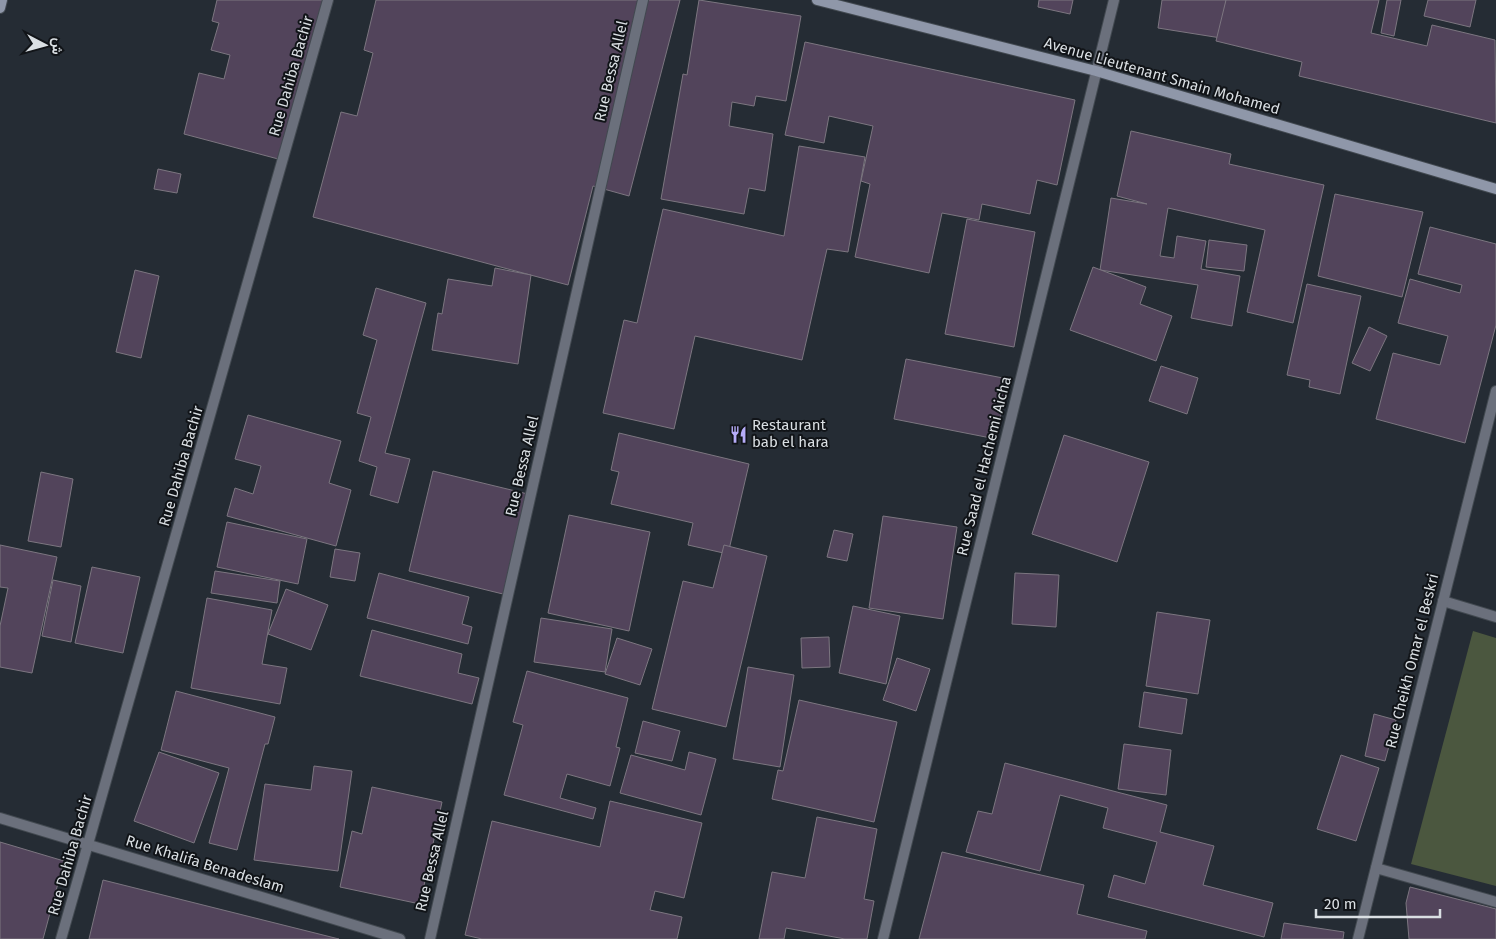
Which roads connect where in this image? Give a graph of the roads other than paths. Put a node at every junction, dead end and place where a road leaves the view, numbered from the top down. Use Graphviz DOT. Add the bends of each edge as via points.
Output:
graph roads {
  1 [pos="2,0"];
  2 [pos="328,0"];
  3 [pos="642,0"];
  4 [pos="817,0"];
  5 [pos="1114,0"];
  6 [pos="0,8"];
  7 [pos="1096,71"];
  8 [pos="1496,189"];
  9 [pos="1496,391"];
  10 [pos="1443,601"];
  11 [pos="1496,617"];
  12 [pos="0,818"];
  13 [pos="89,845"];
  14 [pos="1376,868"];
  15 [pos="1496,902"];
  16 [pos="61,939"];
  17 [pos="400,939"];
  18 [pos="430,939"];
  19 [pos="884,939"];
  20 [pos="1358,939"];
  1 -- 6 [label="main road"];
  2 -- 13 [label="street, Rue Dahiba Bachir"];
  3 -- 18 [label="street, Rue Bessa Allel"];
  4 -- 7 [label="main road, Avenue Lieutenant Smain Mohamed"];
  5 -- 7 [label="street, Rue Saad el Hachemi Aicha"];
  7 -- 8 [label="main road, Avenue Lieutenant Smain Mohamed"];
  7 -- 19 [label="street, Rue Saad el Hachemi Aicha"];
  9 -- 10 [label="street, Rue Cheikh Omar el Beskri"];
  10 -- 11 [label="street"];
  10 -- 14 [label="street, Rue Cheikh Omar el Beskri"];
  12 -- 13 [label="street, Rue Khalifa Benadeslam"];
  13 -- 16 [label="street, Rue Dahiba Bachir"];
  13 -- 17 [label="street, Rue Khalifa Benadeslam"];
  14 -- 15 [label="street"];
  14 -- 20 [label="street, Rue Cheikh Omar el Beskri"];
}
